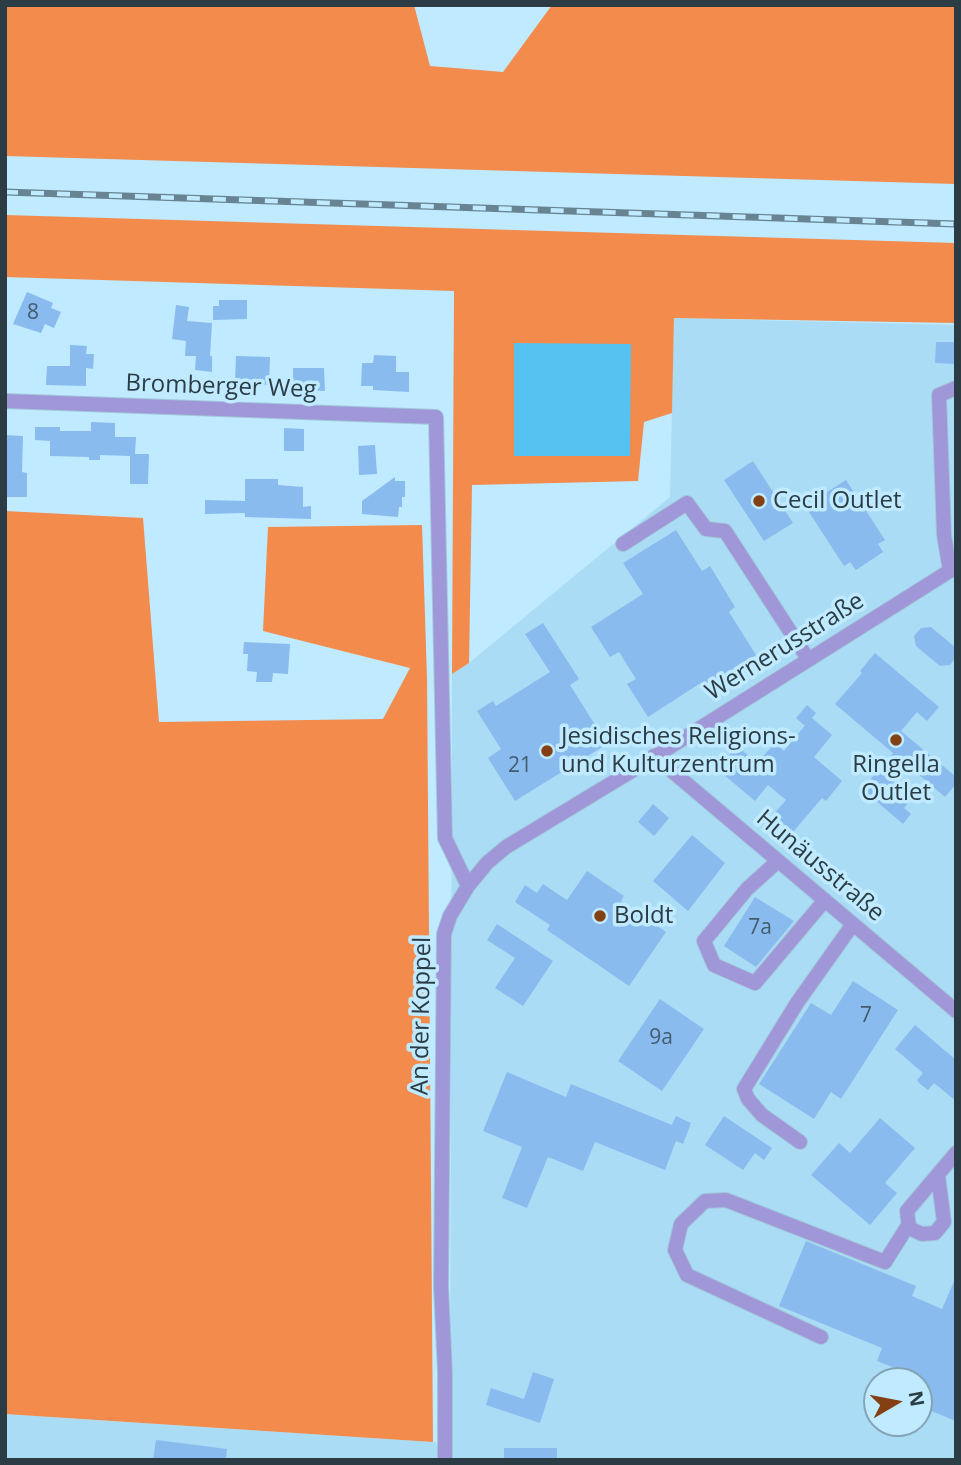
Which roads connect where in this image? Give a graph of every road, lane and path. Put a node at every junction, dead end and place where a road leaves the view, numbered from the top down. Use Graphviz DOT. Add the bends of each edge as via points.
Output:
graph roads {
  1 [pos="956,388"];
  2 [pos="5,401"];
  3 [pos="623,544"];
  4 [pos="953,569"];
  5 [pos="808,659"];
  6 [pos="654,756"];
  7 [pos="778,860"];
  8 [pos="468,886"];
  9 [pos="825,900"];
  10 [pos="853,924"];
  11 [pos="956,1011"];
  12 [pos="800,1142"];
  13 [pos="956,1153"];
  14 [pos="937,1175"];
  15 [pos="909,1224"];
  16 [pos="821,1337"];
  17 [pos="445,1460"];
  1 -- 4 [label="street" via="939,395 944,536"];
  2 -- 8 [label="street, Bromberger Weg" via="436,417 445,838"];
  3 -- 5 [label="street" via="687,503 706,529 725,531"];
  4 -- 5 [label="street, Wernerusstraße"];
  5 -- 6 [label="street, Wernerusstraße"];
  6 -- 7 [label="street, Hunäusstraße"];
  6 -- 8 [label="street, Wernerusstraße" via="506,846"];
  7 -- 9 [label="street, Hunäusstraße"];
  7 -- 9 [label="street" via="704,941 714,965 755,983"];
  8 -- 17 [label="street, An der Koppel" via="444,934 441,1286"];
  9 -- 10 [label="street, Hunäusstraße"];
  10 -- 11 [label="street, Hunäusstraße"];
  10 -- 12 [label="street" via="744,1088 762,1115"];
  13 -- 14 [label="street"];
  14 -- 15 [label="street" via="907,1211"];
  14 -- 15 [label="street" via="944,1222 935,1233 922,1234"];
  15 -- 16 [label="street" via="885,1262 726,1200 705,1201 681,1224 675,1250 687,1275"];
}
